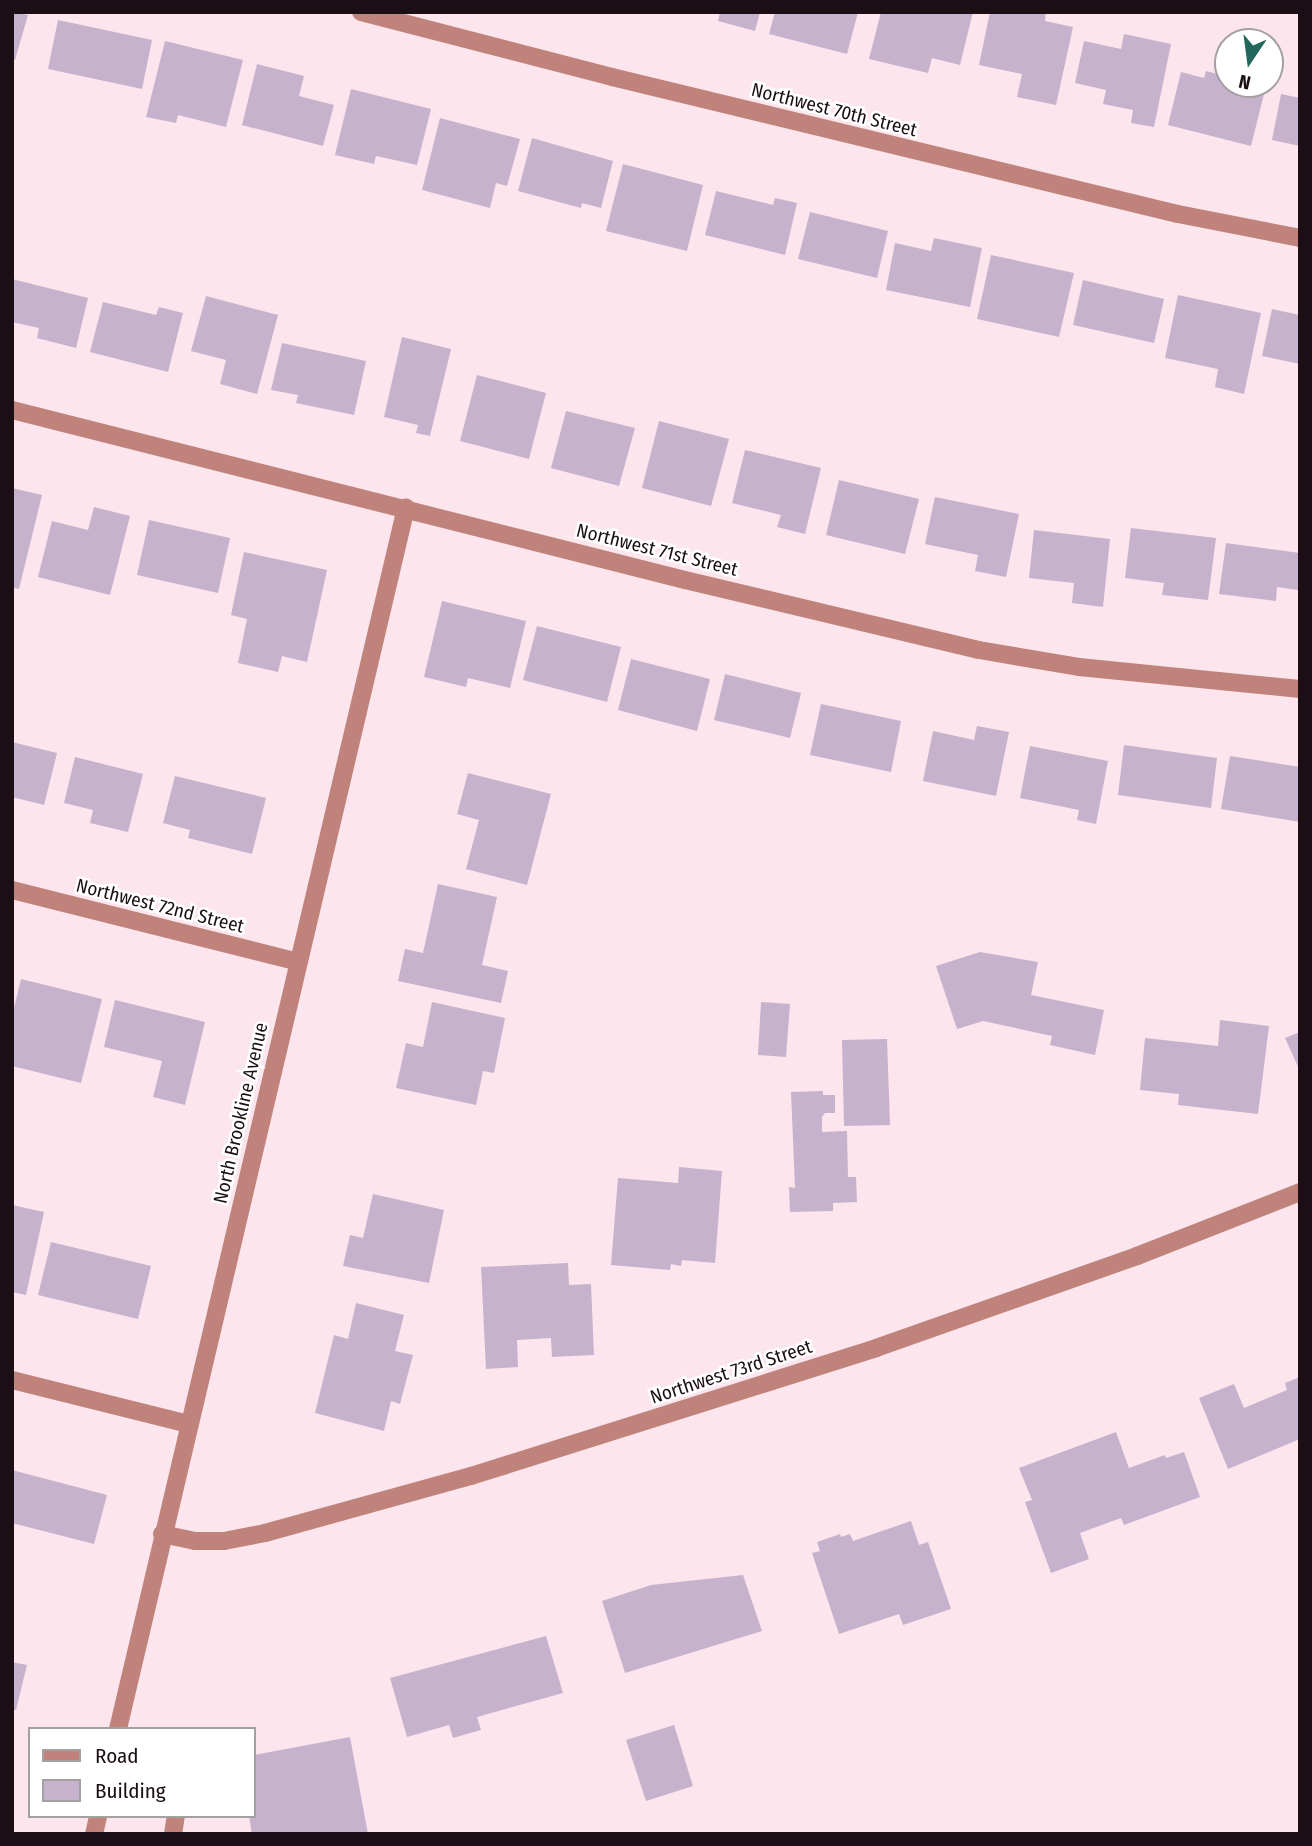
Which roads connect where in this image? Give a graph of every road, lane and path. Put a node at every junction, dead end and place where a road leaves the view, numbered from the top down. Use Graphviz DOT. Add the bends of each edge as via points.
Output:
graph roads {
  1 [pos="361,12"];
  2 [pos="1300,238"];
  3 [pos="12,410"];
  4 [pos="406,508"];
  5 [pos="1300,689"];
  6 [pos="12,890"];
  7 [pos="298,962"];
  8 [pos="1300,1192"];
  9 [pos="12,1380"];
  10 [pos="189,1424"];
  11 [pos="162,1534"];
  12 [pos="118,1727"];
  1 -- 2 [label="street, Northwest 70th Street" via="1178,215"];
  3 -- 4 [label="street, Northwest 71st Street"];
  4 -- 5 [label="street, Northwest 71st Street" via="979,650 1079,667"];
  4 -- 7 [label="street, North Brookline Avenue"];
  6 -- 7 [label="street, Northwest 72nd Street"];
  7 -- 10 [label="street, North Brookline Avenue"];
  8 -- 11 [label="street, Northwest 73rd Street" via="1137,1256 877,1348 471,1476 238,1538 195,1541"];
  9 -- 10 [label="street"];
  10 -- 11 [label="street, North Brookline Avenue"];
  11 -- 12 [label="street, North Brookline Avenue"];
}
